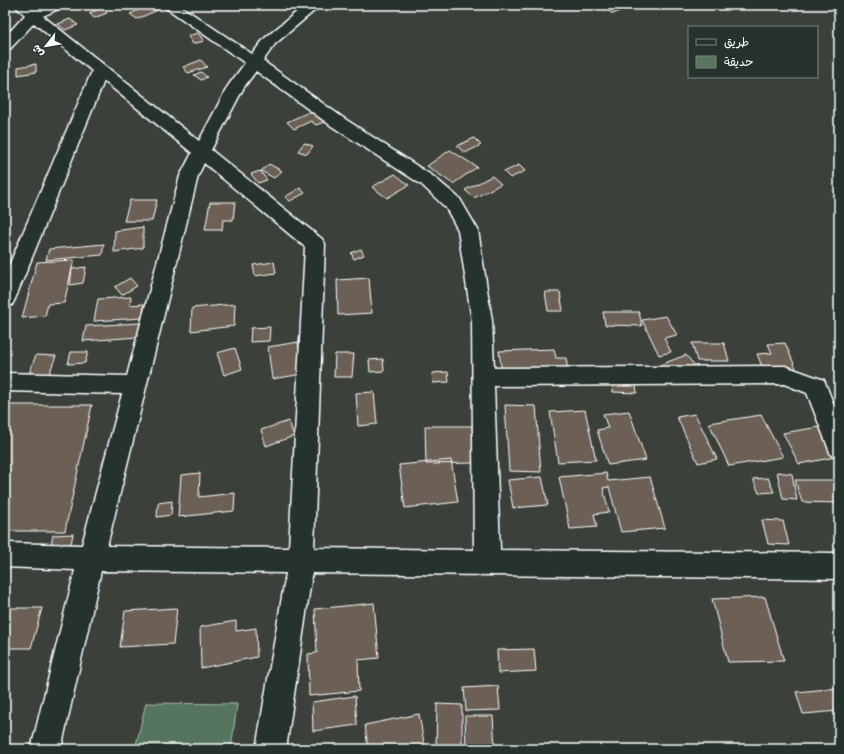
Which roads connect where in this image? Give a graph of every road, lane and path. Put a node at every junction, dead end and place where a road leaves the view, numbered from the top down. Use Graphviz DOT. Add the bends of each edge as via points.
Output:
graph roads {
  1 [pos="56,5"];
  2 [pos="169,5"];
  3 [pos="314,5"];
  4 [pos="28,10"];
  5 [pos="5,46"];
  6 [pos="254,62"];
  7 [pos="101,69"];
  8 [pos="202,151"];
  9 [pos="5,299"];
  10 [pos="483,377"];
  11 [pos="5,382"];
  12 [pos="136,385"];
  13 [pos="839,448"];
  14 [pos="5,555"];
  15 [pos="91,558"];
  16 [pos="301,560"];
  17 [pos="487,562"];
  18 [pos="839,566"];
  19 [pos="46,749"];
  20 [pos="271,749"];
  1 -- 4 [label="street"];
  2 -- 6 [label="street"];
  3 -- 6 [label="street" via="270,41"];
  4 -- 5 [label="street"];
  4 -- 7 [label="street"];
  6 -- 8 [label="street" via="236,86"];
  6 -- 10 [label="street" via="336,121 428,181 453,204 468,230 482,322"];
  7 -- 8 [label="street"];
  7 -- 9 [label="street"];
  8 -- 12 [label="street" via="189,176"];
  8 -- 16 [label="street" via="315,244"];
  10 -- 13 [label="street" via="785,375 816,387"];
  10 -- 17 [label="street"];
  11 -- 12 [label="street"];
  12 -- 15 [label="street"];
  14 -- 15 [label="street"];
  15 -- 16 [label="street"];
  15 -- 19 [label="street"];
  16 -- 17 [label="street"];
  16 -- 20 [label="street"];
  17 -- 18 [label="street"];
}
